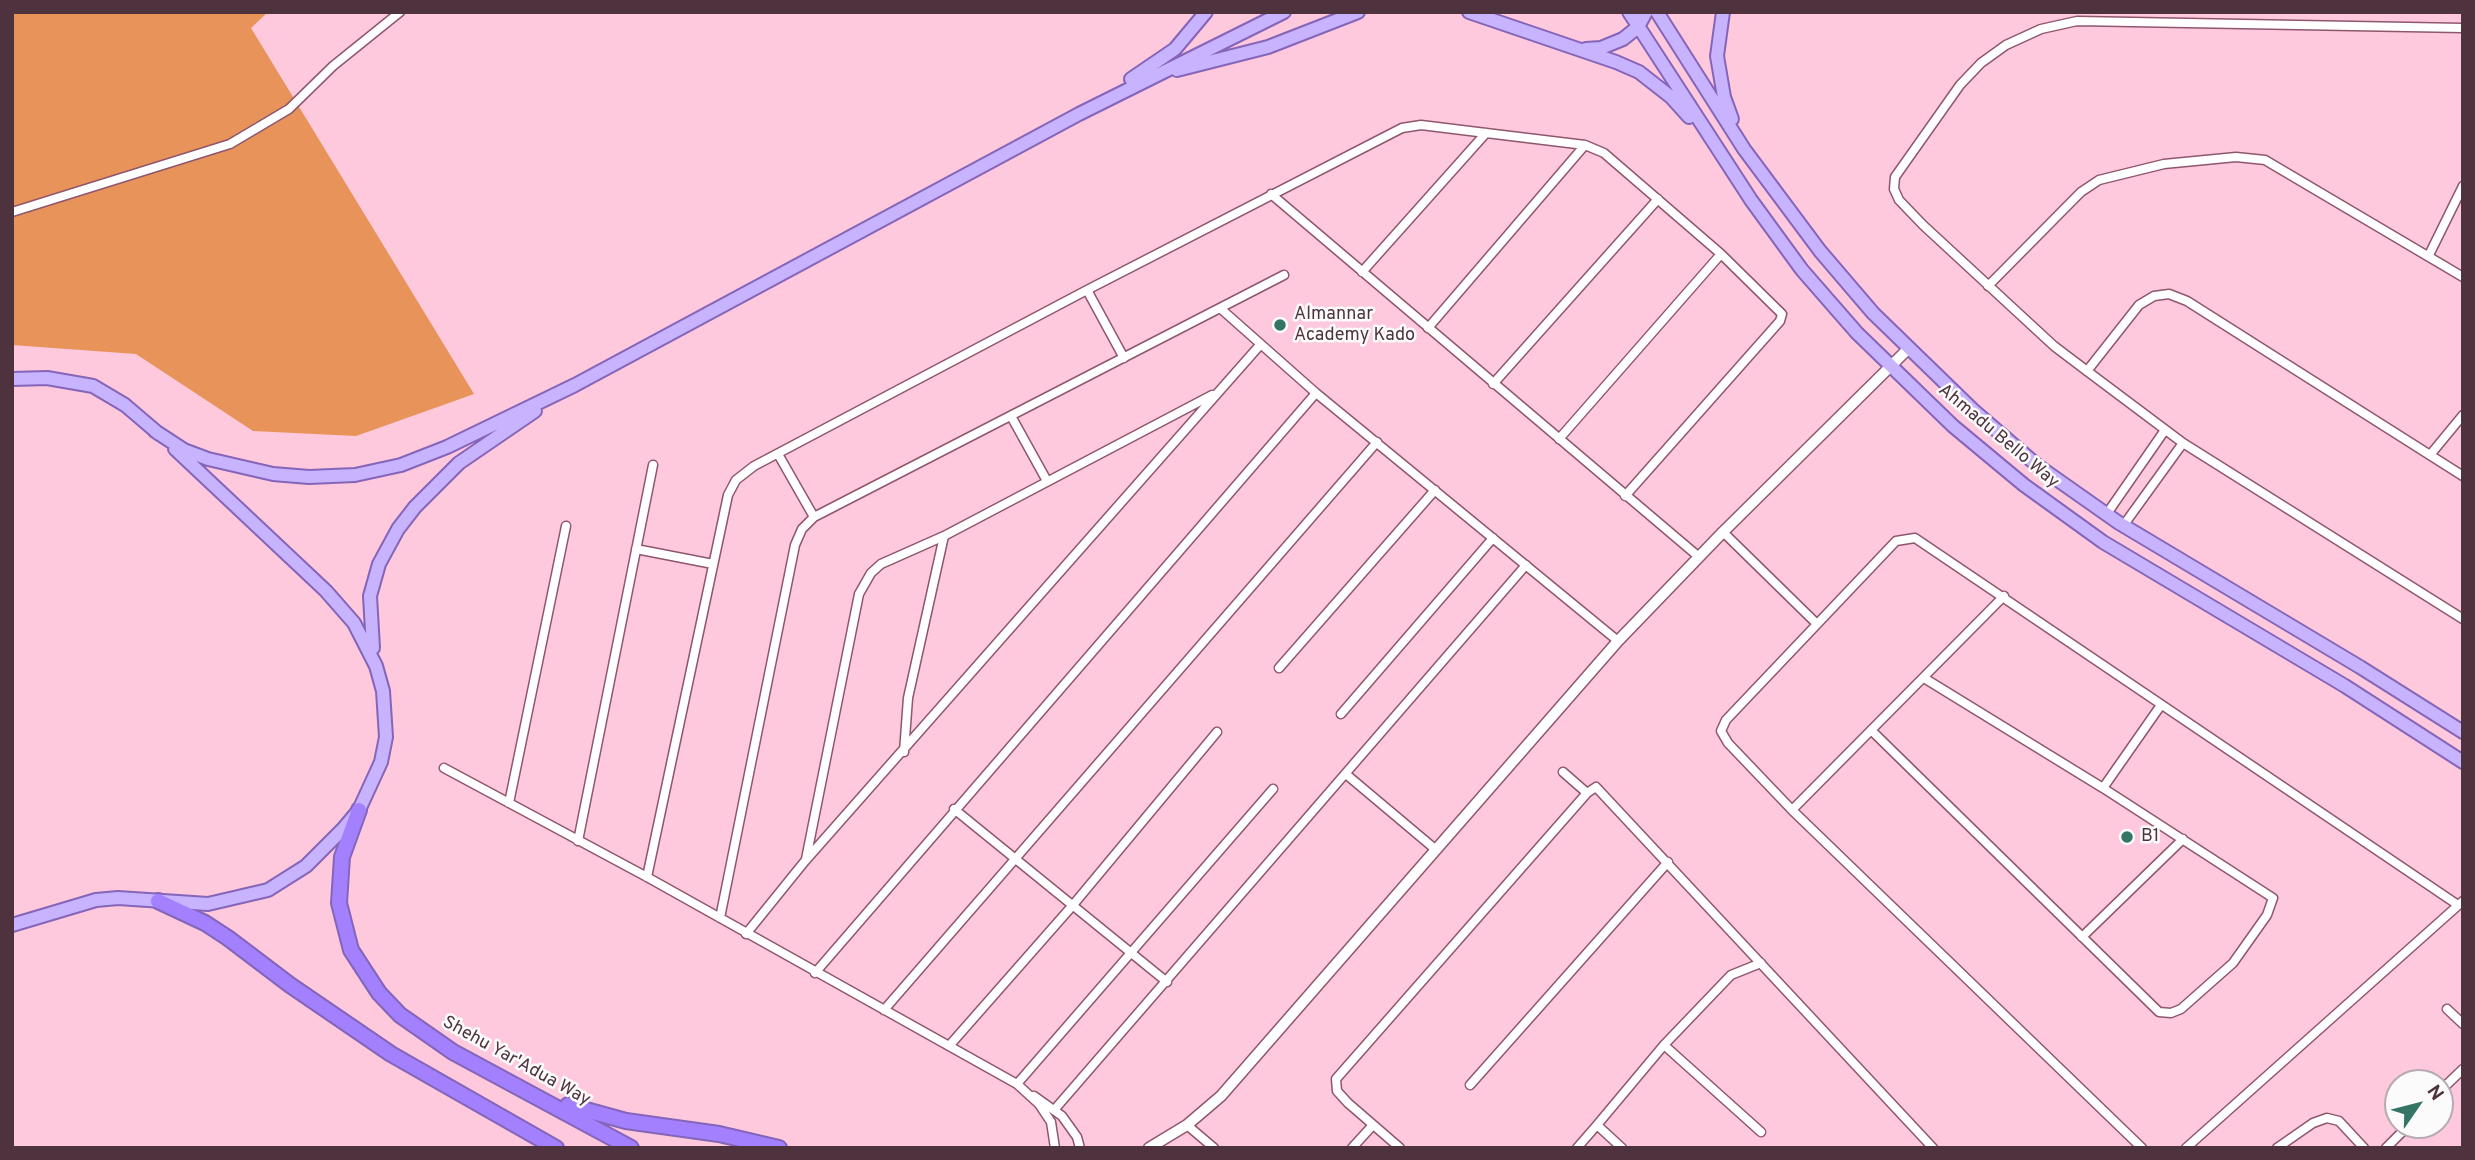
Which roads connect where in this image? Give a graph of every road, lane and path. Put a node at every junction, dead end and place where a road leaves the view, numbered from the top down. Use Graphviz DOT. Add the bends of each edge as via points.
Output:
graph roads {
  1 [pos="400,12"];
  2 [pos="1206,12"];
  3 [pos="1284,12"];
  4 [pos="1358,12"];
  5 [pos="1469,12"];
  6 [pos="1629,12"];
  7 [pos="1723,12"];
  8 [pos="1651,16"];
  9 [pos="2463,28"];
  10 [pos="1579,49"];
  11 [pos="1153,76"];
  12 [pos="1079,114"];
  13 [pos="1486,133"];
  14 [pos="1585,145"];
  15 [pos="1744,149"];
  16 [pos="1720,153"];
  17 [pos="2463,186"];
  18 [pos="1271,194"];
  19 [pos="1658,199"];
  20 [pos="12,212"];
  21 [pos="1721,254"];
  22 [pos="2429,255"];
  23 [pos="1362,272"];
  24 [pos="1284,275"];
  25 [pos="2463,277"];
  26 [pos="1988,286"];
  27 [pos="1087,290"];
  28 [pos="1220,308"];
  29 [pos="1427,328"];
  30 [pos="1260,345"];
  31 [pos="1908,349"];
  32 [pos="1124,358"];
  33 [pos="1891,368"];
  34 [pos="2087,371"];
  35 [pos="13,379"];
  36 [pos="1493,384"];
  37 [pos="575,385"];
  38 [pos="1217,392"];
  39 [pos="1317,393"];
  40 [pos="2463,415"];
  41 [pos="1012,416"];
  42 [pos="2165,430"];
  43 [pos="155,431"];
  44 [pos="1559,439"];
  45 [pos="1377,442"];
  46 [pos="2183,443"];
  47 [pos="778,454"];
  48 [pos="2430,455"];
  49 [pos="653,465"];
  50 [pos="2463,476"];
  51 [pos="1047,481"];
  52 [pos="1434,490"];
  53 [pos="1625,496"];
  54 [pos="2106,514"];
  55 [pos="814,517"];
  56 [pos="566,526"];
  57 [pos="2123,526"];
  58 [pos="1723,532"];
  59 [pos="944,536"];
  60 [pos="1493,538"];
  61 [pos="636,550"];
  62 [pos="1699,557"];
  63 [pos="713,564"];
  64 [pos="1526,565"];
  65 [pos="2004,596"];
  66 [pos="2463,619"];
  67 [pos="1816,623"];
  68 [pos="1618,641"];
  69 [pos="376,666"];
  70 [pos="1279,668"];
  71 [pos="1924,678"];
  72 [pos="2161,705"];
  73 [pos="1341,714"];
  74 [pos="1872,731"];
  75 [pos="1217,732"];
  76 [pos="2463,732"];
  77 [pos="904,752"];
  78 [pos="2463,762"];
  79 [pos="444,768"];
  80 [pos="1563,772"];
  81 [pos="1347,775"];
  82 [pos="2103,788"];
  83 [pos="1273,789"];
  84 [pos="1587,793"];
  85 [pos="509,803"];
  86 [pos="954,809"];
  87 [pos="359,810"];
  88 [pos="1792,810"];
  89 [pos="2183,839"];
  90 [pos="578,841"];
  91 [pos="1435,849"];
  92 [pos="1014,859"];
  93 [pos="805,861"];
  94 [pos="1668,862"];
  95 [pos="647,877"];
  96 [pos="158,901"];
  97 [pos="2460,903"];
  98 [pos="1073,905"];
  99 [pos="719,918"];
  100 [pos="12,925"];
  101 [pos="746,934"];
  102 [pos="2082,937"];
  103 [pos="1132,953"];
  104 [pos="1761,963"];
  105 [pos="814,973"];
  106 [pos="1167,982"];
  107 [pos="2447,1009"];
  108 [pos="884,1010"];
  109 [pos="2463,1024"];
  110 [pos="1664,1045"];
  111 [pos="949,1046"];
  112 [pos="1017,1084"];
  113 [pos="1470,1085"];
  114 [pos="1028,1093"];
  115 [pos="537,1095"];
  116 [pos="1055,1109"];
  117 [pos="1187,1125"];
  118 [pos="1373,1125"];
  119 [pos="1597,1125"];
  120 [pos="1761,1132"];
  121 [pos="551,1146"];
  122 [pos="631,1148"];
  123 [pos="779,1148"];
  124 [pos="1055,1148"];
  125 [pos="1080,1148"];
  126 [pos="1149,1148"];
  127 [pos="1214,1148"];
  128 [pos="1352,1148"];
  129 [pos="1400,1148"];
  130 [pos="1577,1148"];
  131 [pos="1622,1148"];
  132 [pos="1933,1148"];
  133 [pos="2142,1148"];
  134 [pos="2186,1148"];
  135 [pos="2277,1148"];
  136 [pos="2364,1148"];
  1 -- 20 [label="street" via="289,109 230,144"];
  2 -- 12 [label="main road" via="1175,48"];
  3 -- 11 [label="main road"];
  4 -- 11 [label="main road" via="1268,47"];
  5 -- 10 [label="main road"];
  6 -- 8 [label="main road, Ahmadu Bello Way"];
  7 -- 15 [label="main road" via="1717,56 1720,77"];
  8 -- 10 [label="main road" via="1614,44"];
  8 -- 15 [label="main road, Ahmadu Bello Way"];
  8 -- 16 [label="main road, Ahmadu Bello Way"];
  9 -- 26 [label="street" via="2077,21 2042,29 2006,45 1960,85 1895,177 1894,189 1923,225"];
  10 -- 16 [label="main road" via="1656,84"];
  11 -- 12 [label="main road"];
  12 -- 37 [label="main road"];
  13 -- 14 [label="street"];
  13 -- 18 [label="street" via="1421,125 1402,128"];
  13 -- 23 [label="street"];
  14 -- 19 [label="street" via="1604,153"];
  14 -- 29 [label="street"];
  15 -- 31 [label="main road, Ahmadu Bello Way" via="1820,251"];
  16 -- 33 [label="main road, Ahmadu Bello Way" via="1802,270"];
  17 -- 22 [label="street"];
  18 -- 23 [label="street"];
  18 -- 27 [label="street"];
  19 -- 21 [label="street"];
  19 -- 36 [label="street"];
  21 -- 44 [label="street"];
  21 -- 53 [label="street" via="1778,307 1780,321"];
  22 -- 25 [label="street"];
  22 -- 26 [label="street" via="2265,160 2201,158 2099,180 2081,192"];
  23 -- 29 [label="street"];
  24 -- 28 [label="street"];
  26 -- 34 [label="street"];
  27 -- 32 [label="street"];
  27 -- 47 [label="street"];
  28 -- 30 [label="street"];
  28 -- 32 [label="street"];
  29 -- 36 [label="street"];
  30 -- 38 [label="street"];
  30 -- 39 [label="street"];
  31 -- 33 [label="street"];
  31 -- 54 [label="main road, Ahmadu Bello Way" via="2038,466"];
  32 -- 41 [label="street"];
  33 -- 58 [label="street"];
  33 -- 78 [label="main road, Ahmadu Bello Way" via="2024,485 2103,542"];
  34 -- 42 [label="street"];
  34 -- 48 [label="street" via="2139,305 2169,294"];
  35 -- 43 [label="main road" via="47,378 93,386"];
  36 -- 44 [label="street"];
  37 -- 43 [label="main road" via="447,447 401,465 355,475 309,478 239,468 184,450"];
  37 -- 69 [label="main road" via="458,463 398,529 379,564 370,597"];
  38 -- 51 [label="street"];
  38 -- 77 [label="street"];
  39 -- 45 [label="street"];
  39 -- 86 [label="street"];
  40 -- 48 [label="street"];
  41 -- 51 [label="street"];
  41 -- 55 [label="street"];
  42 -- 46 [label="street"];
  42 -- 54 [label="street"];
  43 -- 69 [label="main road" via="327,591 354,623"];
  44 -- 53 [label="street"];
  45 -- 52 [label="street"];
  45 -- 92 [label="street"];
  46 -- 57 [label="street"];
  46 -- 66 [label="street"];
  47 -- 55 [label="street"];
  47 -- 63 [label="street" via="736,480 727,495"];
  48 -- 50 [label="street"];
  49 -- 61 [label="street"];
  51 -- 59 [label="street"];
  52 -- 60 [label="street"];
  52 -- 70 [label="street"];
  53 -- 62 [label="street"];
  54 -- 57 [label="main road, Ahmadu Bello Way"];
  55 -- 99 [label="street" via="795,545"];
  56 -- 85 [label="street"];
  57 -- 76 [label="main road, Ahmadu Bello Way"];
  58 -- 62 [label="street"];
  58 -- 67 [label="street"];
  59 -- 77 [label="street" via="908,698"];
  59 -- 93 [label="street" via="881,564 863,583"];
  60 -- 64 [label="street"];
  60 -- 73 [label="street"];
  61 -- 63 [label="street"];
  61 -- 90 [label="street"];
  62 -- 68 [label="street"];
  63 -- 95 [label="street"];
  64 -- 68 [label="street"];
  64 -- 81 [label="street"];
  65 -- 67 [label="street" via="1915,538 1904,538"];
  65 -- 71 [label="street"];
  65 -- 72 [label="street"];
  67 -- 88 [label="street" via="1726,720 1721,731"];
  68 -- 91 [label="street"];
  69 -- 87 [label="main road" via="386,737 381,762"];
  71 -- 74 [label="street"];
  71 -- 82 [label="street"];
  72 -- 82 [label="street"];
  72 -- 97 [label="street"];
  74 -- 88 [label="street"];
  74 -- 102 [label="street"];
  75 -- 98 [label="street"];
  77 -- 93 [label="street"];
  79 -- 85 [label="street"];
  80 -- 84 [label="street"];
  81 -- 91 [label="street"];
  81 -- 106 [label="street"];
  82 -- 89 [label="street"];
  83 -- 103 [label="street"];
  84 -- 94 [label="street" via="1600,789"];
  84 -- 118 [label="street" via="1336,1079 1337,1091"];
  85 -- 90 [label="street"];
  86 -- 92 [label="street"];
  86 -- 105 [label="street"];
  87 -- 96 [label="main road" via="306,866 268,890 208,904"];
  87 -- 115 [label="highway, Shehu Yar'Adua Way" via="342,857 339,903 351,950 364,972 379,993 424,1033"];
  88 -- 133 [label="street"];
  89 -- 102 [label="street"];
  89 -- 102 [label="street" via="2273,898 2267,915 2233,963 2181,1009 2159,1012"];
  90 -- 95 [label="street"];
  91 -- 117 [label="street" via="1221,1096"];
  92 -- 98 [label="street"];
  92 -- 108 [label="street"];
  93 -- 101 [label="street"];
  94 -- 104 [label="street"];
  94 -- 113 [label="street"];
  95 -- 99 [label="street"];
  96 -- 100 [label="main road" via="96,900"];
  96 -- 121 [label="highway" via="220,933 391,1054"];
  97 -- 134 [label="street"];
  98 -- 103 [label="street"];
  98 -- 111 [label="street"];
  99 -- 101 [label="street"];
  101 -- 105 [label="street"];
  103 -- 106 [label="street"];
  103 -- 112 [label="street"];
  104 -- 110 [label="street" via="1731,975"];
  104 -- 132 [label="street"];
  105 -- 108 [label="street"];
  106 -- 116 [label="street"];
  107 -- 109 [label="street"];
  108 -- 111 [label="street"];
  110 -- 119 [label="street"];
  110 -- 120 [label="street"];
  111 -- 112 [label="street"];
  112 -- 114 [label="street"];
  114 -- 116 [label="street"];
  114 -- 124 [label="street" via="1051,1122"];
  115 -- 122 [label="highway, Shehu Yar'Adua Way"];
  115 -- 123 [label="highway" via="626,1121"];
  116 -- 125 [label="street"];
  117 -- 126 [label="street"];
  117 -- 127 [label="street"];
  118 -- 128 [label="street"];
  118 -- 129 [label="street"];
  119 -- 130 [label="street"];
  119 -- 131 [label="street"];
  135 -- 136 [label="street" via="2326,1118 2339,1121"];
}
